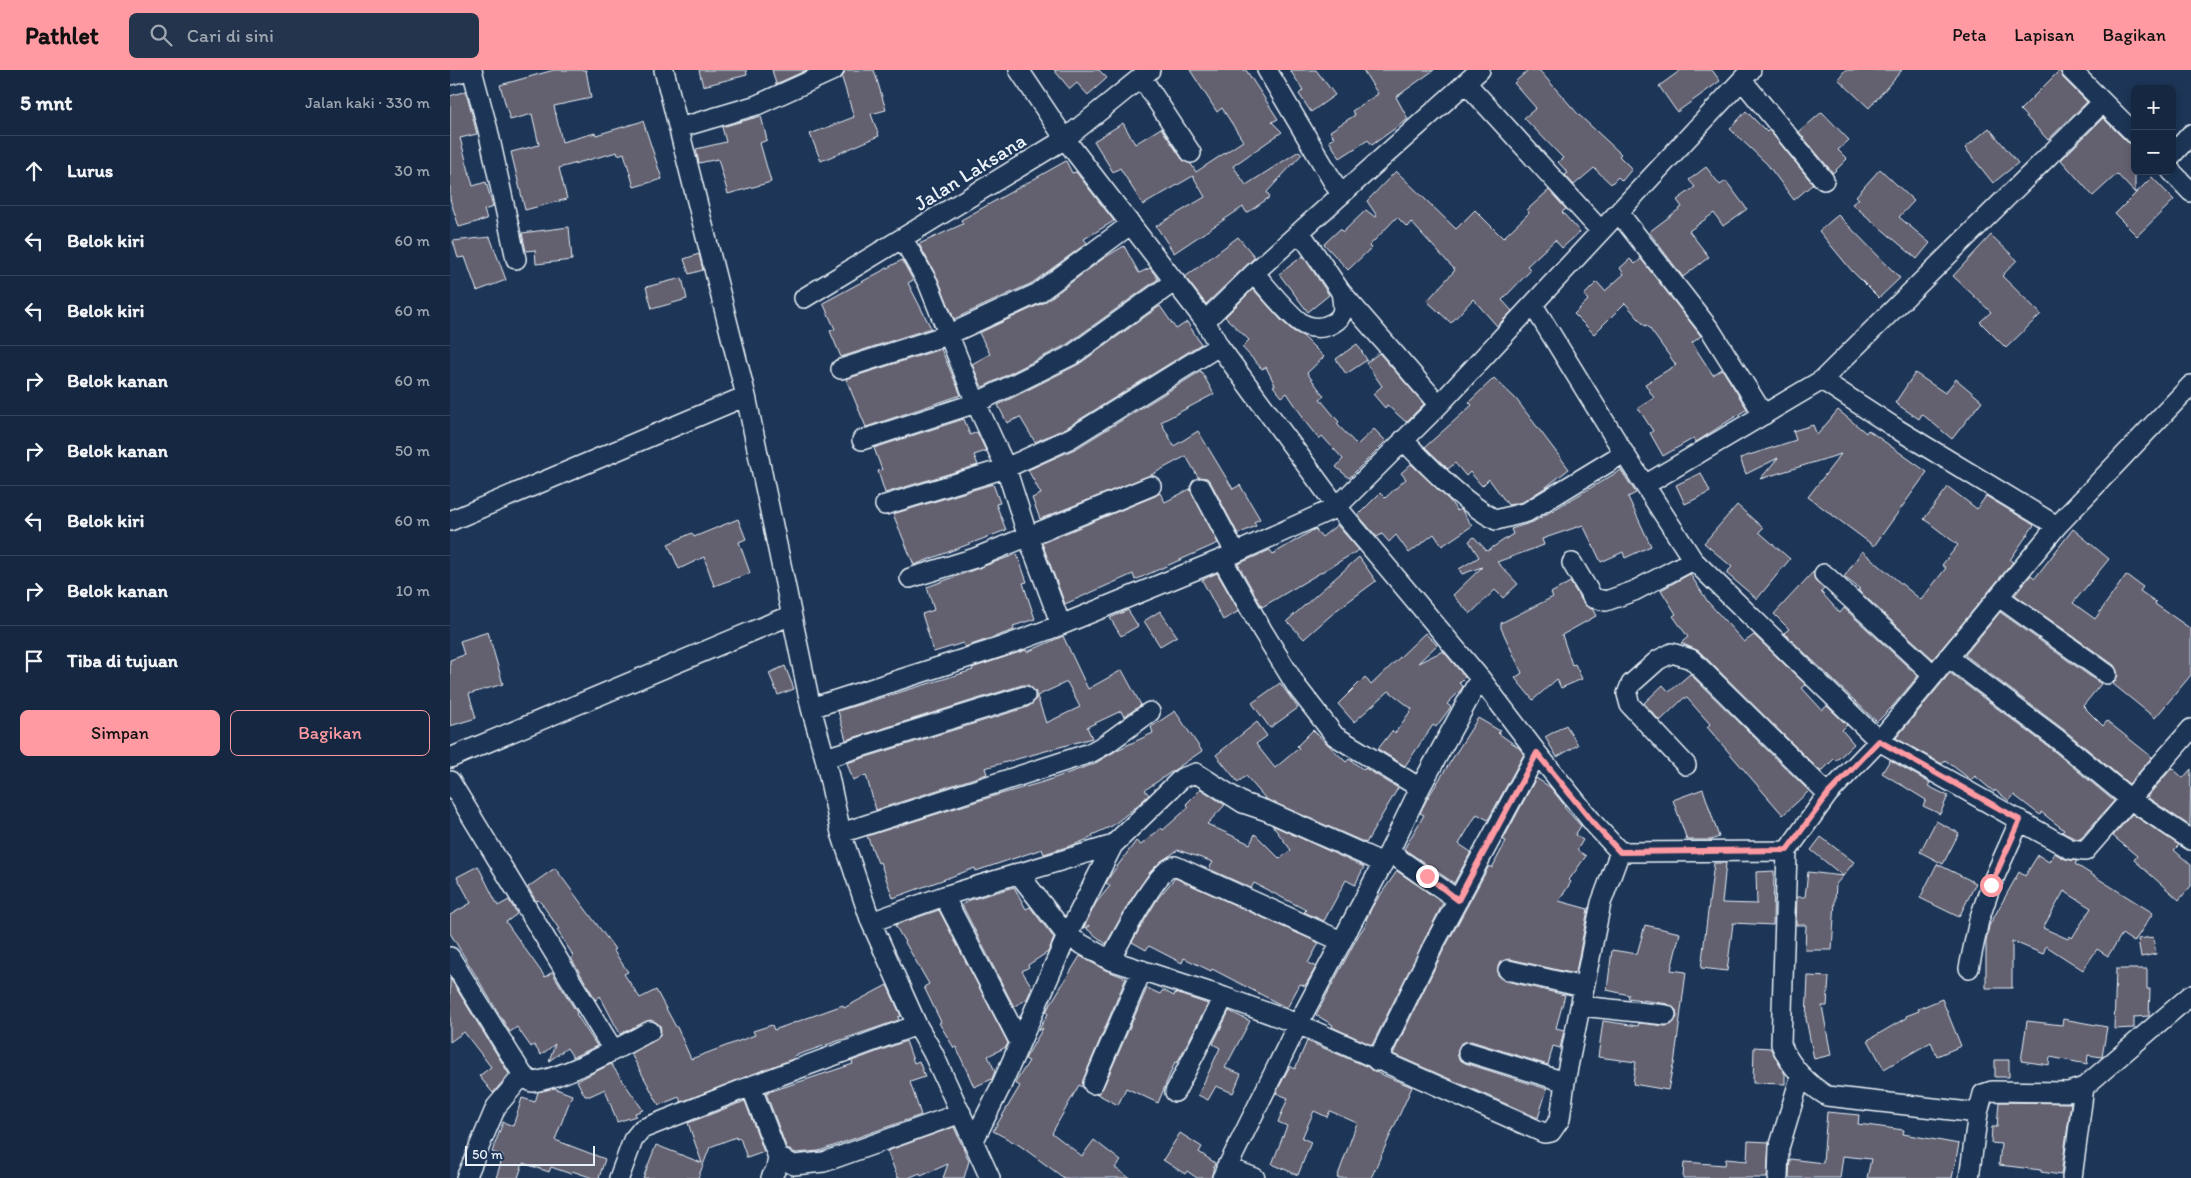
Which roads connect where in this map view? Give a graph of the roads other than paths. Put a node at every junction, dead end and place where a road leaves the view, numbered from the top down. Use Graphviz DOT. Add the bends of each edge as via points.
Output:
graph roads {
  1 [pos="468,70"];
  2 [pos="472,70"];
  3 [pos="664,70"];
  4 [pos="834,70"];
  5 [pos="1019,70"];
  6 [pos="1267,70"];
  7 [pos="1480,70"];
  8 [pos="2072,70"];
  9 [pos="1146,74"];
  10 [pos="450,75"];
  11 [pos="1746,75"];
  12 [pos="1466,83"];
  13 [pos="2103,102"];
  14 [pos="679,128"];
  15 [pos="2131,130"];
  16 [pos="2191,134"];
  17 [pos="1065,139"];
  18 [pos="2176,151"];
  19 [pos="1191,153"];
  20 [pos="2175,175"];
  21 [pos="1824,180"];
  22 [pos="2191,192"];
  23 [pos="1341,195"];
  24 [pos="1619,213"];
  25 [pos="1132,224"];
  26 [pos="1600,230"];
  27 [pos="1300,232"];
  28 [pos="903,239"];
  29 [pos="516,259"];
  30 [pos="1254,272"];
  31 [pos="1175,281"];
  32 [pos="1341,292"];
  33 [pos="804,298"];
  34 [pos="1533,304"];
  35 [pos="1204,321"];
  36 [pos="950,334"];
  37 [pos="1219,346"];
  38 [pos="841,369"];
  39 [pos="1822,380"];
  40 [pos="2191,385"];
  41 [pos="746,396"];
  42 [pos="976,403"];
  43 [pos="1438,405"];
  44 [pos="1764,415"];
  45 [pos="862,440"];
  46 [pos="1403,440"];
  47 [pos="1624,453"];
  48 [pos="1006,468"];
  49 [pos="1645,485"];
  50 [pos="1151,486"];
  51 [pos="1201,488"];
  52 [pos="885,504"];
  53 [pos="1337,507"];
  54 [pos="450,521"];
  55 [pos="2057,526"];
  56 [pos="1028,537"];
  57 [pos="1228,556"];
  58 [pos="1693,560"];
  59 [pos="1572,563"];
  60 [pos="1824,574"];
  61 [pos="910,578"];
  62 [pos="1999,597"];
  63 [pos="791,615"];
  64 [pos="1061,625"];
  65 [pos="1948,657"];
  66 [pos="2107,674"];
  67 [pos="1932,676"];
  68 [pos="1480,678"];
  69 [pos="1025,696"];
  70 [pos="811,708"];
  71 [pos="1150,712"];
  72 [pos="2191,730"];
  73 [pos="1879,741"];
  74 [pos="1537,753"];
  75 [pos="450,758"];
  76 [pos="825,758"];
  77 [pos="1686,765"];
  78 [pos="450,780"];
  79 [pos="1420,788"];
  80 [pos="1828,794"];
  81 [pos="2131,800"];
  82 [pos="2020,820"];
  83 [pos="841,833"];
  84 [pos="2191,840"];
  85 [pos="1113,844"];
  86 [pos="1787,850"];
  87 [pos="1620,852"];
  88 [pos="1386,857"];
  89 [pos="1018,873"];
  90 [pos="944,896"];
  91 [pos="1458,900"];
  92 [pos="871,922"];
  93 [pos="1067,936"];
  94 [pos="1341,941"];
  95 [pos="450,957"];
  96 [pos="1110,960"];
  97 [pos="1969,968"];
  98 [pos="1142,970"];
  99 [pos="1508,970"];
  100 [pos="1583,987"];
  101 [pos="2191,995"];
  102 [pos="1224,997"];
  103 [pos="1581,1006"];
  104 [pos="1666,1015"];
  105 [pos="1298,1024"];
  106 [pos="917,1025"];
  107 [pos="650,1031"];
  108 [pos="1020,1043"];
  109 [pos="613,1050"];
  110 [pos="1468,1052"];
  111 [pos="1376,1061"];
  112 [pos="523,1075"];
  113 [pos="1801,1075"];
  114 [pos="1565,1082"];
  115 [pos="1093,1084"];
  116 [pos="751,1086"];
  117 [pos="2084,1087"];
  118 [pos="1175,1092"];
  119 [pos="961,1113"];
  120 [pos="1978,1113"];
  121 [pos="973,1142"];
  122 [pos="778,1157"];
  123 [pos="1224,1172"];
  124 [pos="466,1178"];
  125 [pos="619,1178"];
  126 [pos="771,1178"];
  127 [pos="990,1178"];
  128 [pos="1254,1178"];
  129 [pos="1778,1178"];
  130 [pos="1968,1178"];
  131 [pos="2072,1178"];
  1 -- 10 [label="street"];
  2 -- 29 [label="street"];
  3 -- 14 [label="street"];
  4 -- 14 [label="street" via="757,105"];
  5 -- 17 [label="street"];
  6 -- 23 [label="street"];
  7 -- 12 [label="street"];
  8 -- 13 [label="street"];
  9 -- 17 [label="street, Jalan Laksana"];
  9 -- 19 [label="street"];
  11 -- 21 [label="street"];
  11 -- 24 [label="street"];
  12 -- 23 [label="street"];
  12 -- 26 [label="street"];
  13 -- 15 [label="street"];
  13 -- 39 [label="street"];
  14 -- 41 [label="street"];
  16 -- 18 [label="street"];
  17 -- 25 [label="street"];
  17 -- 28 [label="street, Jalan Laksana"];
  20 -- 22 [label="street"];
  23 -- 27 [label="street"];
  24 -- 26 [label="street"];
  24 -- 44 [label="street" via="1711,331"];
  25 -- 31 [label="street"];
  25 -- 36 [label="street" via="1038,293"];
  26 -- 34 [label="street"];
  27 -- 30 [label="street"];
  27 -- 32 [label="street"];
  28 -- 33 [label="street, Jalan Laksana"];
  28 -- 36 [label="street" via="928,283"];
  30 -- 32 [label="street" via="1300,323 1315,328 1338,320 1344,311"];
  30 -- 35 [label="street"];
  31 -- 35 [label="street"];
  31 -- 42 [label="street" via="1072,355"];
  32 -- 43 [label="street"];
  34 -- 43 [label="street"];
  34 -- 47 [label="street"];
  35 -- 37 [label="street"];
  36 -- 38 [label="street"];
  36 -- 42 [label="street"];
  37 -- 48 [label="street" via="1071,438"];
  37 -- 53 [label="street"];
  39 -- 44 [label="street"];
  39 -- 55 [label="street"];
  40 -- 55 [label="street"];
  41 -- 54 [label="street"];
  41 -- 63 [label="street"];
  42 -- 45 [label="street"];
  42 -- 48 [label="street"];
  43 -- 46 [label="street"];
  44 -- 49 [label="street"];
  46 -- 47 [label="street" via="1443,479 1496,520 1527,512"];
  46 -- 53 [label="street"];
  47 -- 49 [label="street"];
  48 -- 52 [label="street"];
  48 -- 56 [label="street"];
  49 -- 58 [label="street"];
  50 -- 56 [label="street"];
  51 -- 57 [label="street"];
  53 -- 57 [label="street"];
  53 -- 68 [label="street"];
  55 -- 62 [label="street"];
  56 -- 61 [label="street" via="976,558"];
  56 -- 64 [label="street"];
  57 -- 64 [label="street"];
  57 -- 79 [label="street" via="1262,630 1297,687 1335,736"];
  58 -- 59 [label="street" via="1634,591 1606,601 1593,598"];
  58 -- 73 [label="street"];
  60 -- 67 [label="street"];
  62 -- 65 [label="street"];
  62 -- 66 [label="street"];
  63 -- 70 [label="street"];
  63 -- 75 [label="street"];
  64 -- 70 [label="street"];
  65 -- 67 [label="street"];
  65 -- 81 [label="street" via="2056,738"];
  67 -- 73 [label="street"];
  68 -- 74 [label="street"];
  68 -- 79 [label="street"];
  69 -- 76 [label="street"];
  70 -- 76 [label="street"];
  71 -- 83 [label="street" via="1090,753"];
  72 -- 81 [label="street"];
  73 -- 80 [label="street"];
  73 -- 82 [label="street"];
  74 -- 87 [label="street"];
  74 -- 91 [label="street"];
  76 -- 83 [label="street"];
  77 -- 80 [label="street" via="1630,705 1627,694 1631,684 1658,660 1672,654 1691,659"];
  78 -- 109 [label="street"];
  79 -- 88 [label="street"];
  80 -- 86 [label="street"];
  81 -- 82 [label="street" via="2085,851 2070,849"];
  81 -- 84 [label="street"];
  82 -- 97 [label="street" via="1991,885 1979,920"];
  83 -- 92 [label="street"];
  85 -- 88 [label="street" via="1182,778 1196,773 1243,803"];
  85 -- 89 [label="street"];
  85 -- 93 [label="street"];
  86 -- 87 [label="street"];
  86 -- 113 [label="street" via="1781,1044 1788,1061"];
  87 -- 100 [label="street" via="1601,903"];
  88 -- 91 [label="street"];
  88 -- 94 [label="street"];
  89 -- 90 [label="street"];
  89 -- 93 [label="street"];
  90 -- 92 [label="street"];
  90 -- 108 [label="street"];
  91 -- 111 [label="street"];
  92 -- 106 [label="street"];
  93 -- 96 [label="street"];
  93 -- 108 [label="street"];
  94 -- 96 [label="street" via="1170,866 1153,886"];
  94 -- 105 [label="street"];
  95 -- 112 [label="street"];
  96 -- 98 [label="street"];
  98 -- 102 [label="street"];
  98 -- 115 [label="street"];
  99 -- 100 [label="street"];
  100 -- 103 [label="street"];
  101 -- 117 [label="street"];
  102 -- 105 [label="street"];
  102 -- 118 [label="street"];
  103 -- 104 [label="street"];
  103 -- 114 [label="street"];
  105 -- 111 [label="street"];
  105 -- 123 [label="street"];
  106 -- 116 [label="street"];
  106 -- 119 [label="street"];
  107 -- 109 [label="street"];
  108 -- 121 [label="street"];
  109 -- 112 [label="street" via="545,1080 532,1082"];
  110 -- 114 [label="street"];
  111 -- 114 [label="street" via="1544,1133 1551,1132 1560,1119"];
  112 -- 124 [label="street" via="496,1107"];
  113 -- 120 [label="street" via="1827,1096"];
  113 -- 129 [label="street" via="1779,1148"];
  116 -- 122 [label="street"];
  116 -- 125 [label="street" via="642,1129 633,1140"];
  117 -- 120 [label="street" via="2068,1092 1992,1091 1983,1094"];
  117 -- 131 [label="street"];
  119 -- 121 [label="street"];
  119 -- 122 [label="street" via="824,1162 794,1165"];
  120 -- 130 [label="street"];
  121 -- 127 [label="street"];
  122 -- 126 [label="street"];
  123 -- 128 [label="street"];
}
